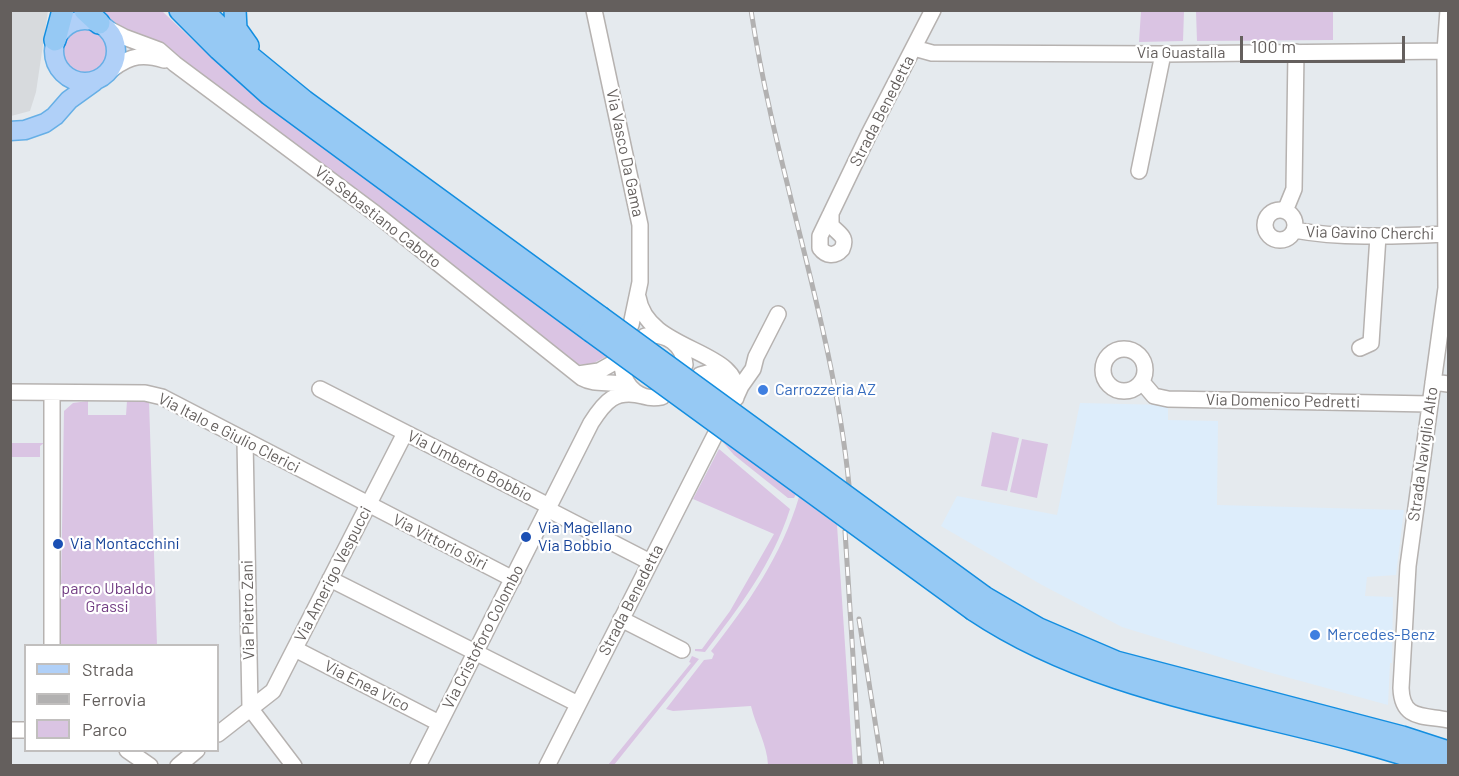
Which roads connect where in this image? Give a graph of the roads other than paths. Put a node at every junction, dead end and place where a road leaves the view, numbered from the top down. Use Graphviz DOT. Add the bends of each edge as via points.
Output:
graph roads {
  1 [pos="63,10"];
  2 [pos="168,10"];
  3 [pos="180,10"];
  4 [pos="202,10"];
  5 [pos="235,10"];
  6 [pos="594,10"];
  7 [pos="933,10"];
  8 [pos="1449,10"];
  9 [pos="96,20"];
  10 [pos="914,48"];
  11 [pos="55,50"];
  12 [pos="1447,51"];
  13 [pos="1296,52"];
  14 [pos="1163,54"];
  15 [pos="175,64"];
  16 [pos="103,77"];
  17 [pos="254,82"];
  18 [pos="323,115"];
  19 [pos="10,125"];
  20 [pos="10,131"];
  21 [pos="1139,171"];
  22 [pos="1447,193"];
  23 [pos="1285,211"];
  24 [pos="831,213"];
  25 [pos="1294,230"];
  26 [pos="1447,234"];
  27 [pos="1378,236"];
  28 [pos="638,297"];
  29 [pos="778,314"];
  30 [pos="595,324"];
  31 [pos="631,325"];
  32 [pos="645,336"];
  33 [pos="671,340"];
  34 [pos="1360,348"];
  35 [pos="720,364"];
  36 [pos="754,364"];
  37 [pos="694,372"];
  38 [pos="578,374"];
  39 [pos="735,380"];
  40 [pos="1142,382"];
  41 [pos="1441,383"];
  42 [pos="320,389"];
  43 [pos="10,392"];
  44 [pos="52,393"];
  45 [pos="638,393"];
  46 [pos="662,397"];
  47 [pos="731,398"];
  48 [pos="1430,404"];
  49 [pos="405,432"];
  50 [pos="715,435"];
  51 [pos="245,440"];
  52 [pos="367,505"];
  53 [pos="548,508"];
  54 [pos="651,562"];
  55 [pos="330,579"];
  56 [pos="513,579"];
  57 [pos="979,604"];
  58 [pos="621,619"];
  59 [pos="52,644"];
  60 [pos="295,649"];
  61 [pos="681,650"];
  62 [pos="476,651"];
  63 [pos="578,704"];
  64 [pos="250,708"];
  65 [pos="1449,720"];
  66 [pos="439,723"];
  67 [pos="219,733"];
  68 [pos="130,752"];
  69 [pos="194,752"];
  70 [pos="1449,752"];
  71 [pos="150,765"];
  72 [pos="178,765"];
  73 [pos="294,765"];
  74 [pos="418,765"];
  75 [pos="547,765"];
  76 [pos="1439,765"];
  1 -- 11 [label="highway"];
  2 -- 17 [label="highway" via="209,50"];
  3 -- 17 [label="highway"];
  4 -- 18 [label="highway" via="267,72"];
  5 -- 18 [label="highway" via="235,24 244,42"];
  6 -- 28 [label="street, Via Vasco Da Gama" via="640,225"];
  7 -- 10 [label="street, Strada Benedetta"];
  8 -- 12 [label="street, Strada Naviglio Alto"];
  9 -- 11 [label="main road" via="64,27"];
  9 -- 15 [label="street, Via Sebastiano Caboto" via="124,37 159,50"];
  9 -- 16 [label="main road" via="113,38 116,52 112,67"];
  10 -- 14 [label="street, Via Guastalla" via="929,52"];
  10 -- 24 [label="street, Strada Benedetta"];
  11 -- 16 [label="main road" via="62,74 76,82"];
  11 -- 19 [label="main road" via="59,86 56,103 38,118"];
  12 -- 13 [label="street, Via Guastalla"];
  12 -- 22 [label="street, Strada Naviglio Alto"];
  13 -- 14 [label="street, Via Guastalla"];
  13 -- 23 [label="street" via="1294,189"];
  14 -- 21 [label="street"];
  15 -- 16 [label="street, Via Sebastiano Caboto" via="141,56 122,62"];
  15 -- 38 [label="street, Via Sebastiano Caboto" via="376,214"];
  16 -- 20 [label="main road" via="72,97 48,121"];
  17 -- 30 [label="highway"];
  18 -- 30 [label="highway"];
  22 -- 26 [label="street, Strada Naviglio Alto"];
  23 -- 25 [label="street" via="1294,220"];
  23 -- 25 [label="street" via="1267,216 1265,231 1280,241 1290,237"];
  25 -- 27 [label="street, Via Gavino Cherchi"];
  26 -- 27 [label="street, Via Gavino Cherchi"];
  26 -- 41 [label="street, Strada Naviglio Alto"];
  27 -- 34 [label="street" via="1371,343"];
  28 -- 31 [label="street, Via Vasco Da Gama"];
  28 -- 33 [label="street" via="649,321"];
  29 -- 36 [label="street"];
  30 -- 57 [label="highway, bridge"];
  32 -- 33 [label="street"];
  33 -- 35 [label="street"];
  33 -- 37 [label="street"];
  35 -- 36 [label="street"];
  35 -- 39 [label="street"];
  36 -- 39 [label="street"];
  36 -- 47 [label="street"];
  37 -- 39 [label="street" via="711,372"];
  37 -- 47 [label="street" via="716,380"];
  38 -- 45 [label="street, Via Sebastiano Caboto" via="588,381 619,383"];
  38 -- 45 [label="street" via="619,365 624,379"];
  39 -- 47 [label="street" via="737,389"];
  40 -- 48 [label="street, Via Domenico Pedretti" via="1154,396 1168,399"];
  41 -- 48 [label="street, Strada Naviglio Alto"];
  42 -- 49 [label="street, Via Umberto Bobbio"];
  43 -- 44 [label="street, Via Italo e Giulio Clerici"];
  44 -- 51 [label="street, Via Italo e Giulio Clerici" via="145,393 162,397"];
  44 -- 59 [label="street"];
  45 -- 46 [label="street"];
  45 -- 53 [label="street, Via Cristoforo Colombo" via="616,396 597,413"];
  48 -- 65 [label="street, Strada Naviglio Alto" via="1408,566 1402,695 1410,712"];
  49 -- 52 [label="street, Via Amerigo Vespucci"];
  49 -- 53 [label="street, Via Umberto Bobbio"];
  50 -- 54 [label="street, Strada Benedetta"];
  51 -- 52 [label="street, Via Italo e Giulio Clerici"];
  51 -- 64 [label="street, Via Pietro Zani"];
  52 -- 55 [label="street, Via Amerigo Vespucci"];
  52 -- 56 [label="street, Via Vittorio Siri"];
  53 -- 54 [label="street, Via Umberto Bobbio"];
  53 -- 56 [label="street, Via Cristoforo Colombo"];
  54 -- 58 [label="street, Strada Benedetta"];
  55 -- 60 [label="street, Via Amerigo Vespucci"];
  55 -- 62 [label="street"];
  56 -- 62 [label="street, Via Cristoforo Colombo"];
  57 -- 70 [label="highway" via="1116,662"];
  57 -- 76 [label="highway" via="1033,644 1099,672"];
  58 -- 61 [label="street"];
  58 -- 63 [label="street, Strada Benedetta"];
  60 -- 64 [label="street, Via Amerigo Vespucci" via="273,691"];
  60 -- 66 [label="street, Via Enea Vico"];
  62 -- 63 [label="street"];
  62 -- 66 [label="street, Via Cristoforo Colombo"];
  63 -- 75 [label="street, Strada Benedetta"];
  64 -- 67 [label="street, Via Amerigo Vespucci"];
  64 -- 73 [label="street"];
  66 -- 74 [label="street, Via Cristoforo Colombo"];
  68 -- 71 [label="street"];
  69 -- 72 [label="street"];
}
